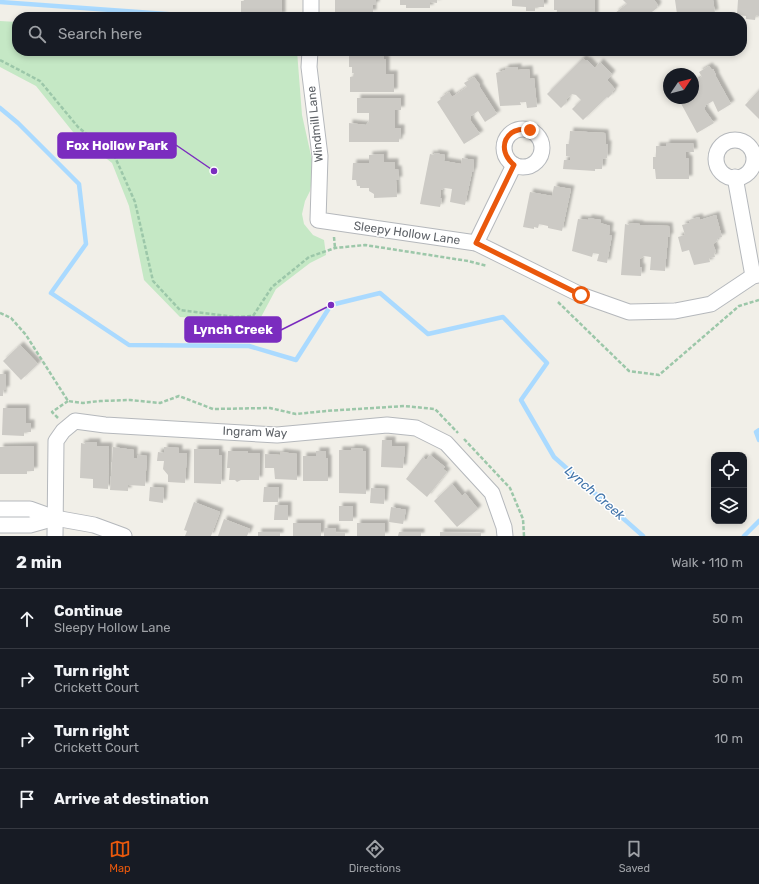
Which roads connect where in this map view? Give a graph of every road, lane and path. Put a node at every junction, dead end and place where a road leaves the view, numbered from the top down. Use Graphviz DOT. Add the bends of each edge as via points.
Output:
graph roads {
  1 [pos="311,0"];
  2 [pos="311,12"];
  3 [pos="310,56"];
  4 [pos="0,60"];
  5 [pos="514,165"];
  6 [pos="735,177"];
  7 [pos="318,220"];
  8 [pos="476,243"];
  9 [pos="489,266"];
  10 [pos="756,276"];
  11 [pos="556,300"];
  12 [pos="759,300"];
  13 [pos="0,313"];
  14 [pos="0,509"];
  15 [pos="55,518"];
  16 [pos="0,525"];
  17 [pos="55,536"];
  18 [pos="124,536"];
  19 [pos="505,536"];
  20 [pos="524,536"];
  1 -- 2 [label="street"];
  3 -- 7 [label="street, Windmill Lane" via="320,156"];
  4 -- 9 [label="path" via="40,81 78,127 115,157 135,202 153,281 180,310 236,317 253,316 272,287 309,257 335,248 365,245 468,260"];
  5 -- 8 [label="street"];
  6 -- 10 [label="street"];
  7 -- 8 [label="street, Sleepy Hollow Lane"];
  8 -- 10 [label="street, Sleepy Hollow Lane" via="581,295 629,312 675,311 711,304"];
  11 -- 12 [label="path" via="629,370 659,375 739,306"];
  13 -- 20 [label="path" via="11,318 26,335 68,401 82,403 130,400 160,403 179,396 213,409 270,408 296,414 404,406 435,409 510,488 523,519"];
  14 -- 15 [label="street" via="30,510"];
  15 -- 16 [label="street" via="30,525"];
  15 -- 17 [label="street"];
  15 -- 18 [label="street" via="94,525"];
  15 -- 19 [label="street, Ingram Way" via="56,441 75,421 277,435 387,425 416,428 446,443 492,492"];
}
